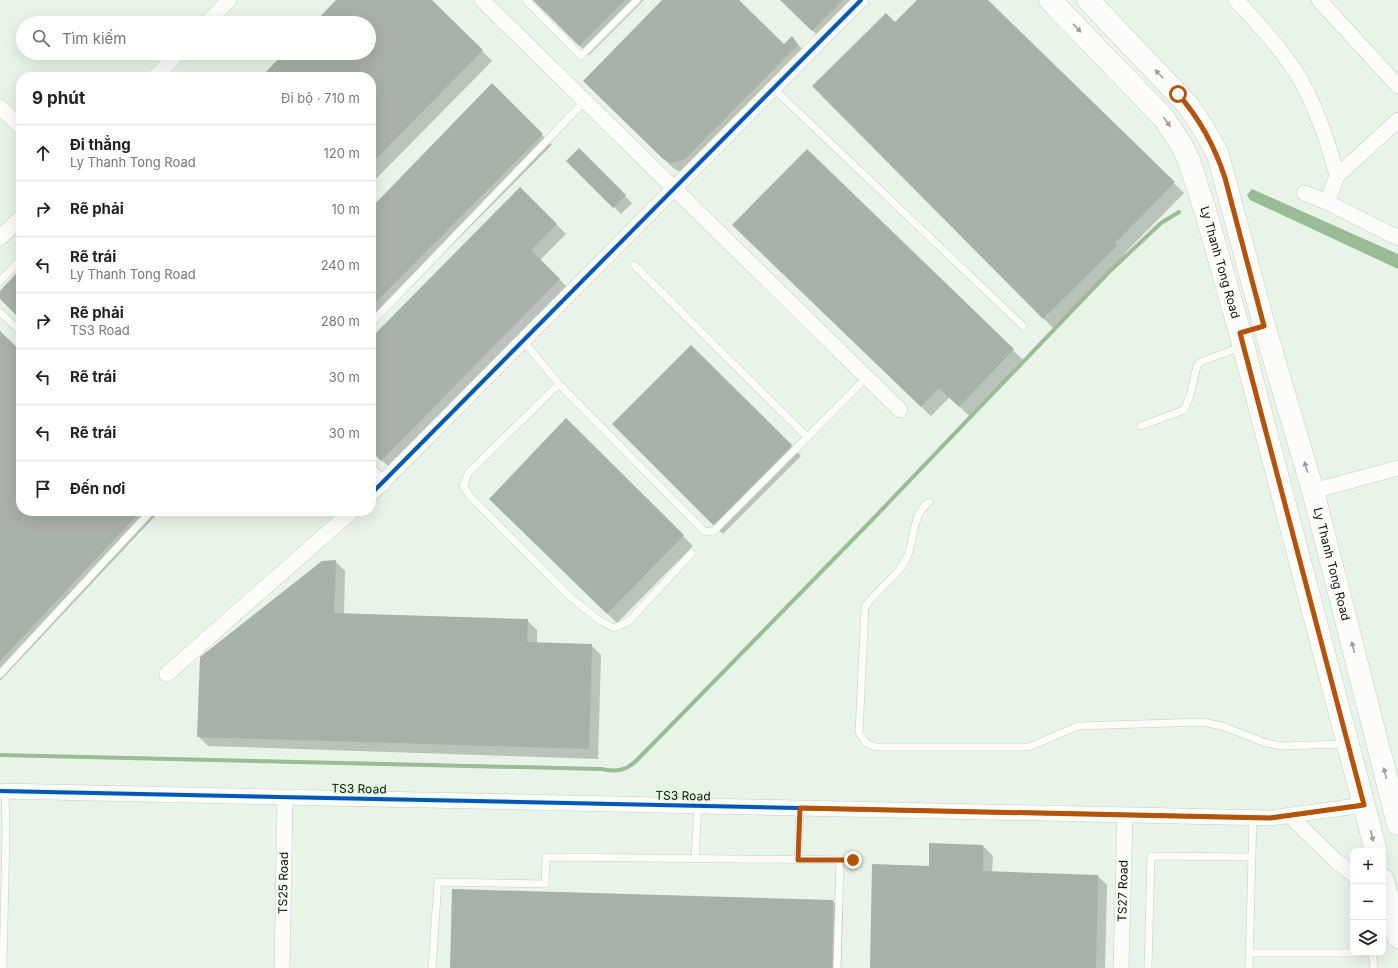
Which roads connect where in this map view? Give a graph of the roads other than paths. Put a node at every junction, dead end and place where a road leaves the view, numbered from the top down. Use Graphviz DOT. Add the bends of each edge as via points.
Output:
graph roads {
  1 [pos="229,0"];
  2 [pos="482,0"];
  3 [pos="526,0"];
  4 [pos="637,0"];
  5 [pos="861,0"];
  6 [pos="1050,0"];
  7 [pos="1088,0"];
  8 [pos="1236,0"];
  9 [pos="1319,0"];
  10 [pos="214,16"];
  11 [pos="171,60"];
  12 [pos="160,72"];
  13 [pos="1398,86"];
  14 [pos="774,89"];
  15 [pos="586,101"];
  16 [pos="0,107"];
  17 [pos="1398,120"];
  18 [pos="16,122"];
  19 [pos="1337,176"];
  20 [pos="676,189"];
  21 [pos="1304,193"];
  22 [pos="1327,202"];
  23 [pos="16,222"];
  24 [pos="0,238"];
  25 [pos="1398,238"];
  26 [pos="16,264"];
  27 [pos="634,265"];
  28 [pos="0,281"];
  29 [pos="0,312"];
  30 [pos="376,318"];
  31 [pos="1023,326"];
  32 [pos="1264,326"];
  33 [pos="16,327"];
  34 [pos="1241,340"];
  35 [pos="524,342"];
  36 [pos="867,377"];
  37 [pos="559,384"];
  38 [pos="900,410"];
  39 [pos="1141,426"];
  40 [pos="808,438"];
  41 [pos="1398,468"];
  42 [pos="376,477"];
  43 [pos="383,484"];
  44 [pos="376,490"];
  45 [pos="1313,491"];
  46 [pos="930,502"];
  47 [pos="146,516"];
  48 [pos="346,516"];
  49 [pos="692,553"];
  50 [pos="0,674"];
  51 [pos="166,674"];
  52 [pos="1349,744"];
  53 [pos="2,791"];
  54 [pos="285,798"];
  55 [pos="1391,799"];
  56 [pos="1364,805"];
  57 [pos="698,806"];
  58 [pos="800,808"];
  59 [pos="1125,815"];
  60 [pos="1289,815"];
  61 [pos="1253,817"];
  62 [pos="1398,824"];
  63 [pos="1375,848"];
  64 [pos="1252,857"];
  65 [pos="696,859"];
  66 [pos="798,860"];
  67 [pos="840,860"];
  68 [pos="853,860"];
  69 [pos="1350,872"];
  70 [pos="1386,892"];
  71 [pos="1398,937"];
  72 [pos="1249,954"];
  73 [pos="3,968"];
  74 [pos="282,968"];
  75 [pos="432,968"];
  76 [pos="837,968"];
  77 [pos="1121,968"];
  78 [pos="1148,968"];
  79 [pos="1249,968"];
  80 [pos="1374,968"];
  1 -- 10 [label="street"];
  2 -- 15 [label="street"];
  3 -- 4 [label="lane" via="581,56"];
  5 -- 14 [label="street"];
  6 -- 34 [label="main road, Ly Thanh Tong Road, one-way" via="1163,117 1181,144 1206,213"];
  32 -- 7 [label="main road, Ly Thanh Tong Road, one-way" via="1225,178 1218,155 1206,131 1183,100"];
  8 -- 19 [label="street" via="1294,69 1324,135"];
  9 -- 13 [label="street"];
  11 -- 12 [label="street"];
  14 -- 20 [label="street"];
  14 -- 31 [label="lane"];
  15 -- 20 [label="street"];
  15 -- 30 [label="lane"];
  16 -- 18 [label="street"];
  17 -- 19 [label="street"];
  19 -- 22 [label="street"];
  20 -- 35 [label="street"];
  20 -- 36 [label="street"];
  21 -- 22 [label="street"];
  22 -- 25 [label="street"];
  23 -- 24 [label="street"];
  26 -- 28 [label="lane"];
  27 -- 40 [label="lane"];
  29 -- 33 [label="lane"];
  32 -- 34 [label="main road"];
  45 -- 32 [label="main road, Ly Thanh Tong Road, one-way"];
  34 -- 39 [label="lane" via="1200,362 1184,410"];
  34 -- 52 [label="main road, Ly Thanh Tong Road"];
  35 -- 37 [label="lane"];
  35 -- 43 [label="street"];
  36 -- 38 [label="street"];
  36 -- 40 [label="lane"];
  37 -- 40 [label="lane" via="704,531 710,533 714,532"];
  37 -- 49 [label="lane" via="469,472 463,486 470,496 567,594 599,620 614,628 628,622"];
  41 -- 45 [label="street"];
  42 -- 43 [label="street"];
  43 -- 44 [label="street"];
  55 -- 45 [label="main road, Ly Thanh Tong Road, one-way"];
  46 -- 52 [label="lane" via="919,514 907,556 898,570 872,596 865,608 859,732 866,744 876,747 1029,747 1078,726 1202,722 1283,746"];
  47 -- 50 [label="lane"];
  48 -- 51 [label="street"];
  52 -- 56 [label="main road, Ly Thanh Tong Road"];
  53 -- 54 [label="street, TS3 Road"];
  53 -- 73 [label="lane" via="6,832"];
  54 -- 57 [label="street, TS3 Road"];
  54 -- 74 [label="street, TS25 Road"];
  55 -- 56 [label="main road"];
  55 -- 62 [label="main road, Ly Thanh Tong Road"];
  56 -- 60 [label="street, TS3 Road"];
  56 -- 63 [label="main road, Ly Thanh Tong Road, one-way"];
  57 -- 58 [label="street, TS3 Road"];
  57 -- 65 [label="lane"];
  58 -- 59 [label="street, TS3 Road"];
  58 -- 66 [label="lane"];
  59 -- 61 [label="street, TS3 Road"];
  59 -- 77 [label="street, TS27 Road"];
  60 -- 61 [label="street, TS3 Road"];
  60 -- 69 [label="street"];
  61 -- 64 [label="lane"];
  64 -- 72 [label="lane"];
  64 -- 78 [label="lane" via="1151,856"];
  65 -- 66 [label="lane"];
  65 -- 75 [label="lane" via="546,857 546,884 438,882"];
  66 -- 67 [label="lane"];
  67 -- 68 [label="lane"];
  67 -- 76 [label="lane"];
  70 -- 71 [label="main road"];
  72 -- 79 [label="lane"];
  72 -- 80 [label="lane" via="1372,953"];
}
